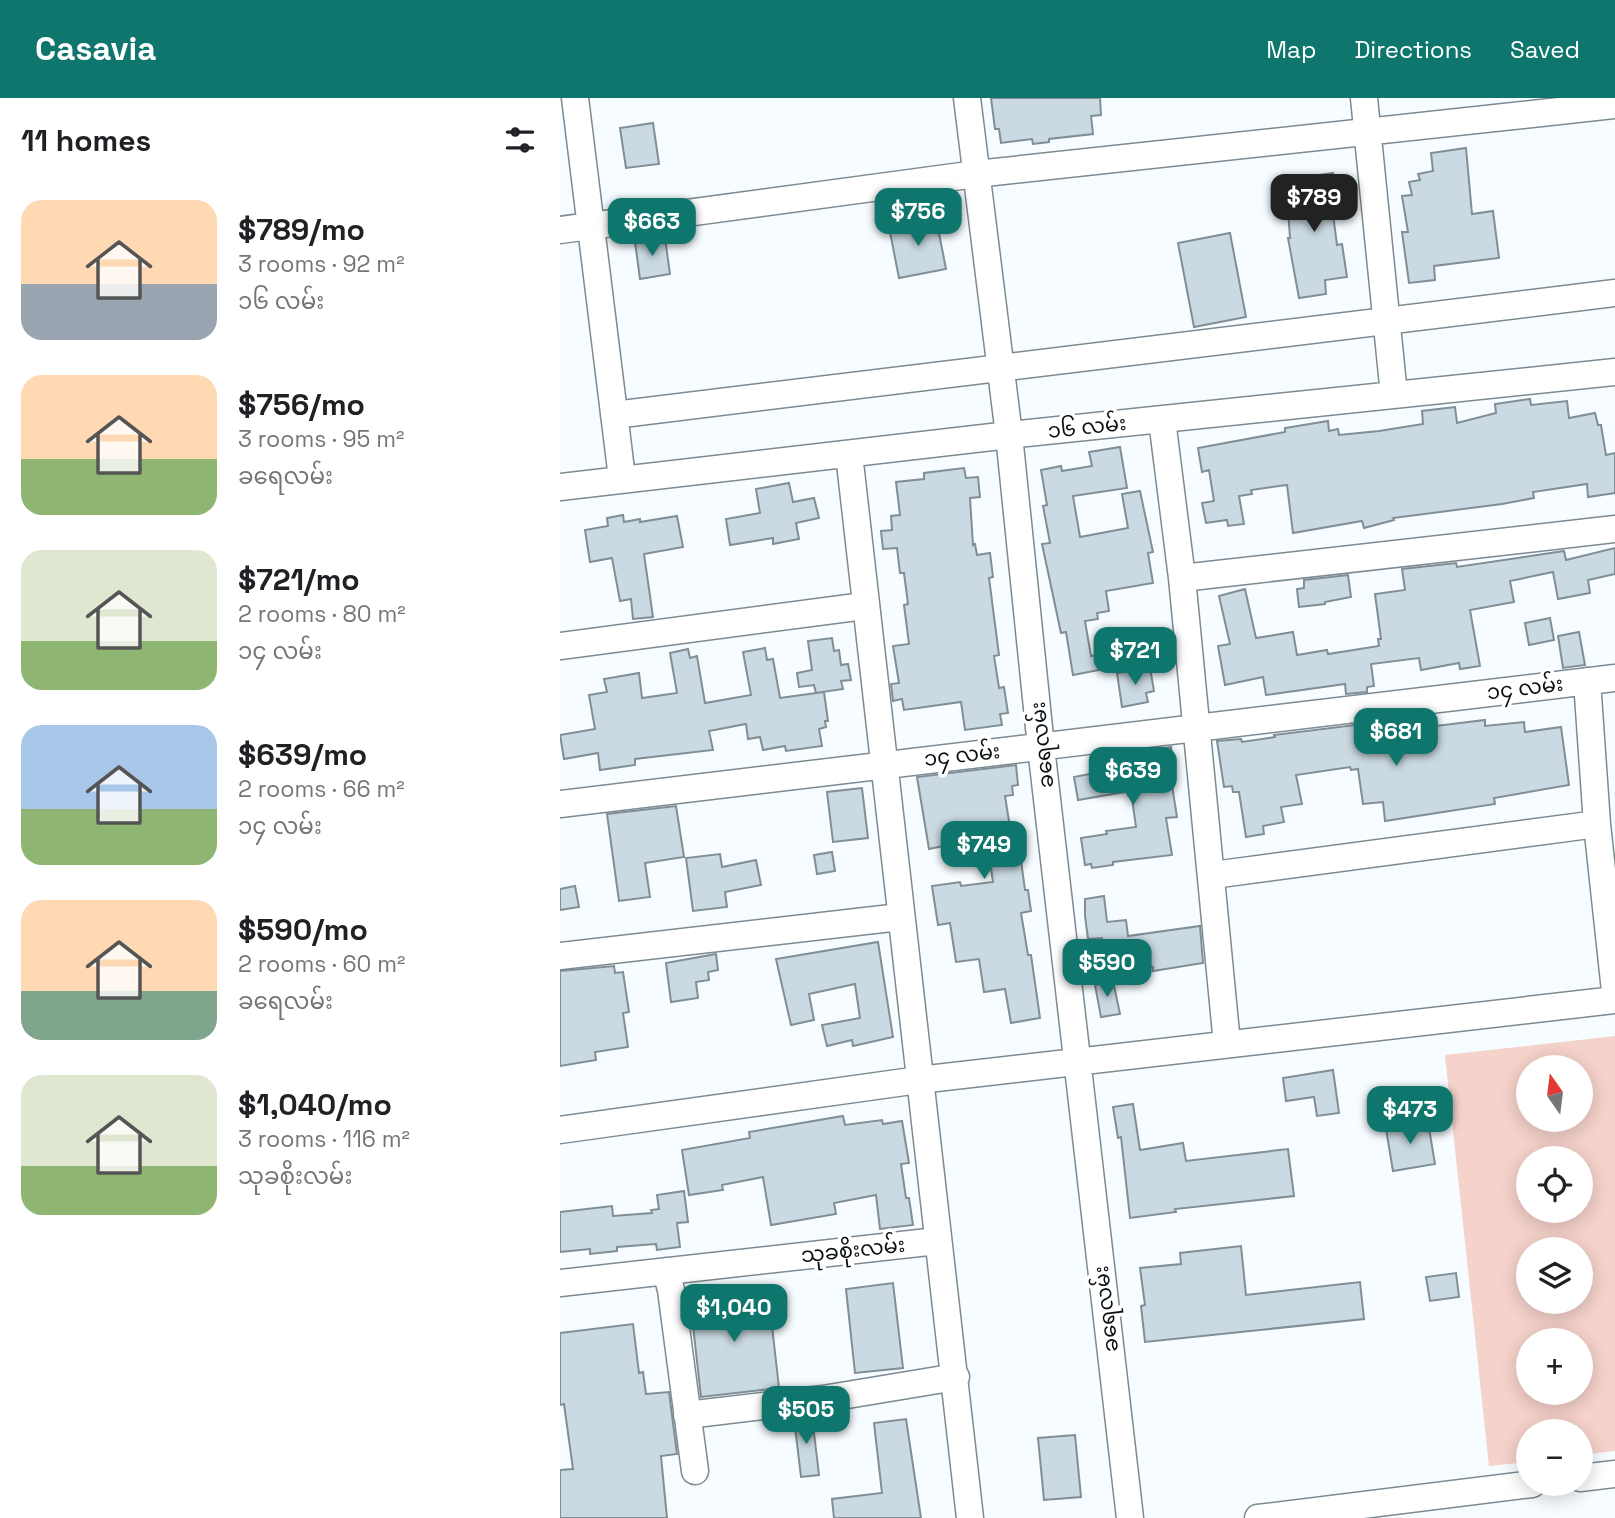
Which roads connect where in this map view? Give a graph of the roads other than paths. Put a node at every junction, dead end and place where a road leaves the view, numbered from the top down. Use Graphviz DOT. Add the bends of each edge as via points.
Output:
graph roads {
  1 [pos="575,98"];
  2 [pos="967,98"];
  3 [pos="1364,98"];
  4 [pos="1615,105"];
  5 [pos="1368,132"];
  6 [pos="976,174"];
  7 [pos="591,226"];
  8 [pos="560,230"];
  9 [pos="1615,293"];
  10 [pos="1385,321"];
  11 [pos="1000,368"];
  12 [pos="1615,372"];
  13 [pos="1394,395"];
  14 [pos="614,415"];
  15 [pos="1162,420"];
  16 [pos="1009,435"];
  17 [pos="849,454"];
  18 [pos="622,478"];
  19 [pos="560,487"];
  20 [pos="1615,529"];
  21 [pos="1182,578"];
  22 [pos="864,606"];
  23 [pos="560,646"];
  24 [pos="1615,678"];
  25 [pos="1587,681"];
  26 [pos="1196,728"];
  27 [pos="1041,747"];
  28 [pos="885,764"];
  29 [pos="560,804"];
  30 [pos="1597,824"];
  31 [pos="1213,875"];
  32 [pos="900,917"];
  33 [pos="560,956"];
  34 [pos="1615,991"];
  35 [pos="1615,1000"];
  36 [pos="1227,1044"];
  37 [pos="1078,1061"];
  38 [pos="919,1080"];
  39 [pos="560,1130"];
  40 [pos="937,1241"];
  41 [pos="666,1270"];
  42 [pos="560,1283"];
  43 [pos="956,1377"];
  44 [pos="687,1415"];
  45 [pos="695,1471"];
  46 [pos="1615,1474"];
  47 [pos="1593,1477"];
  48 [pos="1516,1486"];
  49 [pos="970,1518"];
  50 [pos="1130,1518"];
  51 [pos="1258,1518"];
  1 -- 7 [label="street"];
  2 -- 6 [label="street, ခရေလမ်း"];
  3 -- 5 [label="street"];
  4 -- 5 [label="street"];
  5 -- 6 [label="street"];
  5 -- 10 [label="street"];
  6 -- 7 [label="street"];
  6 -- 11 [label="street, ခရေလမ်း"];
  7 -- 8 [label="street"];
  7 -- 14 [label="street"];
  9 -- 10 [label="street"];
  10 -- 11 [label="street"];
  10 -- 13 [label="street"];
  11 -- 14 [label="street"];
  11 -- 16 [label="street, ခရေလမ်း"];
  12 -- 13 [label="street, ၁၆ လမ်း"];
  13 -- 15 [label="street, ၁၆ လမ်း"];
  14 -- 18 [label="street"];
  15 -- 16 [label="street, ၁၆ လမ်း"];
  15 -- 21 [label="street"];
  16 -- 17 [label="street, ၁၆ လမ်း"];
  16 -- 27 [label="street, ခရေလမ်း"];
  17 -- 18 [label="street, ၁၆ လမ်း"];
  17 -- 22 [label="street"];
  18 -- 19 [label="street, ၁၆ လမ်း"];
  20 -- 21 [label="street"];
  21 -- 26 [label="street"];
  22 -- 23 [label="street"];
  22 -- 28 [label="street"];
  24 -- 25 [label="street, ၁၄ လမ်း"];
  25 -- 26 [label="street, ၁၄ လမ်း"];
  25 -- 30 [label="street"];
  26 -- 27 [label="street, ၁၄ လမ်း"];
  26 -- 31 [label="street"];
  27 -- 28 [label="street, ၁၄ လမ်း"];
  27 -- 37 [label="street, ခရေလမ်း"];
  28 -- 29 [label="street, ၁၄ လမ်း"];
  28 -- 32 [label="street"];
  30 -- 31 [label="street"];
  30 -- 34 [label="street"];
  31 -- 36 [label="street"];
  32 -- 33 [label="street"];
  32 -- 38 [label="street"];
  35 -- 36 [label="street"];
  36 -- 37 [label="street"];
  37 -- 38 [label="street"];
  37 -- 50 [label="street, ခရေလမ်း"];
  38 -- 39 [label="street"];
  38 -- 40 [label="street"];
  40 -- 41 [label="street, သုခစိုးလမ်း"];
  40 -- 43 [label="street"];
  41 -- 42 [label="street, သုခစိုးလမ်း"];
  41 -- 44 [label="street"];
  43 -- 44 [label="street"];
  43 -- 49 [label="street"];
  44 -- 45 [label="street"];
  46 -- 47 [label="street"];
  48 -- 51 [label="street"];
}
